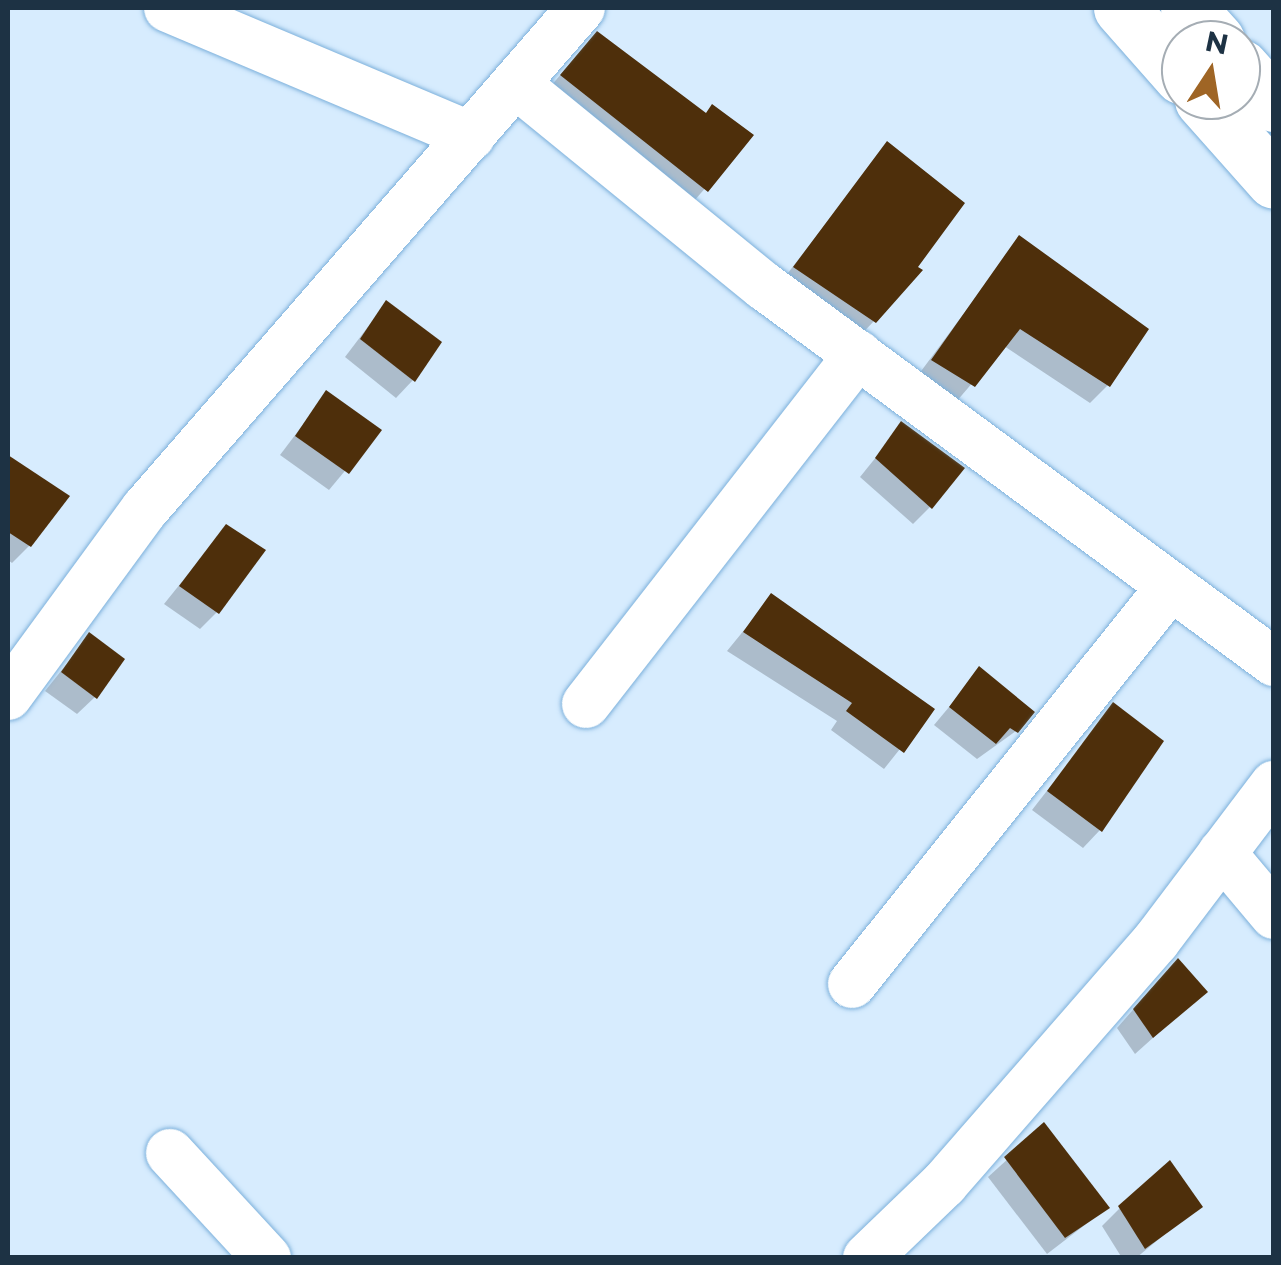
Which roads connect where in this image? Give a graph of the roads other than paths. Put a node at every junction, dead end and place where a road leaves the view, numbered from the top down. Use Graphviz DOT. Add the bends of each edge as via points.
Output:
graph roads {
  1 [pos="168,8"];
  2 [pos="581,8"];
  3 [pos="1121,8"];
  4 [pos="1161,53"];
  5 [pos="516,84"];
  6 [pos="1220,120"];
  7 [pos="471,136"];
  8 [pos="1274,181"];
  9 [pos="858,354"];
  10 [pos="1171,586"];
  11 [pos="24,639"];
  12 [pos="1274,662"];
  13 [pos="8,696"];
  14 [pos="586,704"];
  15 [pos="1274,785"];
  16 [pos="1222,853"];
  17 [pos="1274,915"];
  18 [pos="852,984"];
  19 [pos="170,1153"];
  20 [pos="266,1258"];
  21 [pos="867,1258"];
  1 -- 7 [label="street"];
  2 -- 5 [label="street"];
  3 -- 4 [label="highway"];
  5 -- 7 [label="street"];
  5 -- 9 [label="street"];
  6 -- 8 [label="highway"];
  7 -- 11 [label="street"];
  9 -- 10 [label="street"];
  9 -- 14 [label="street"];
  10 -- 12 [label="street"];
  10 -- 18 [label="street"];
  11 -- 13 [label="street"];
  15 -- 16 [label="street"];
  16 -- 17 [label="street"];
  16 -- 21 [label="street" via="1156,941 944,1184"];
  19 -- 20 [label="street"];
}
